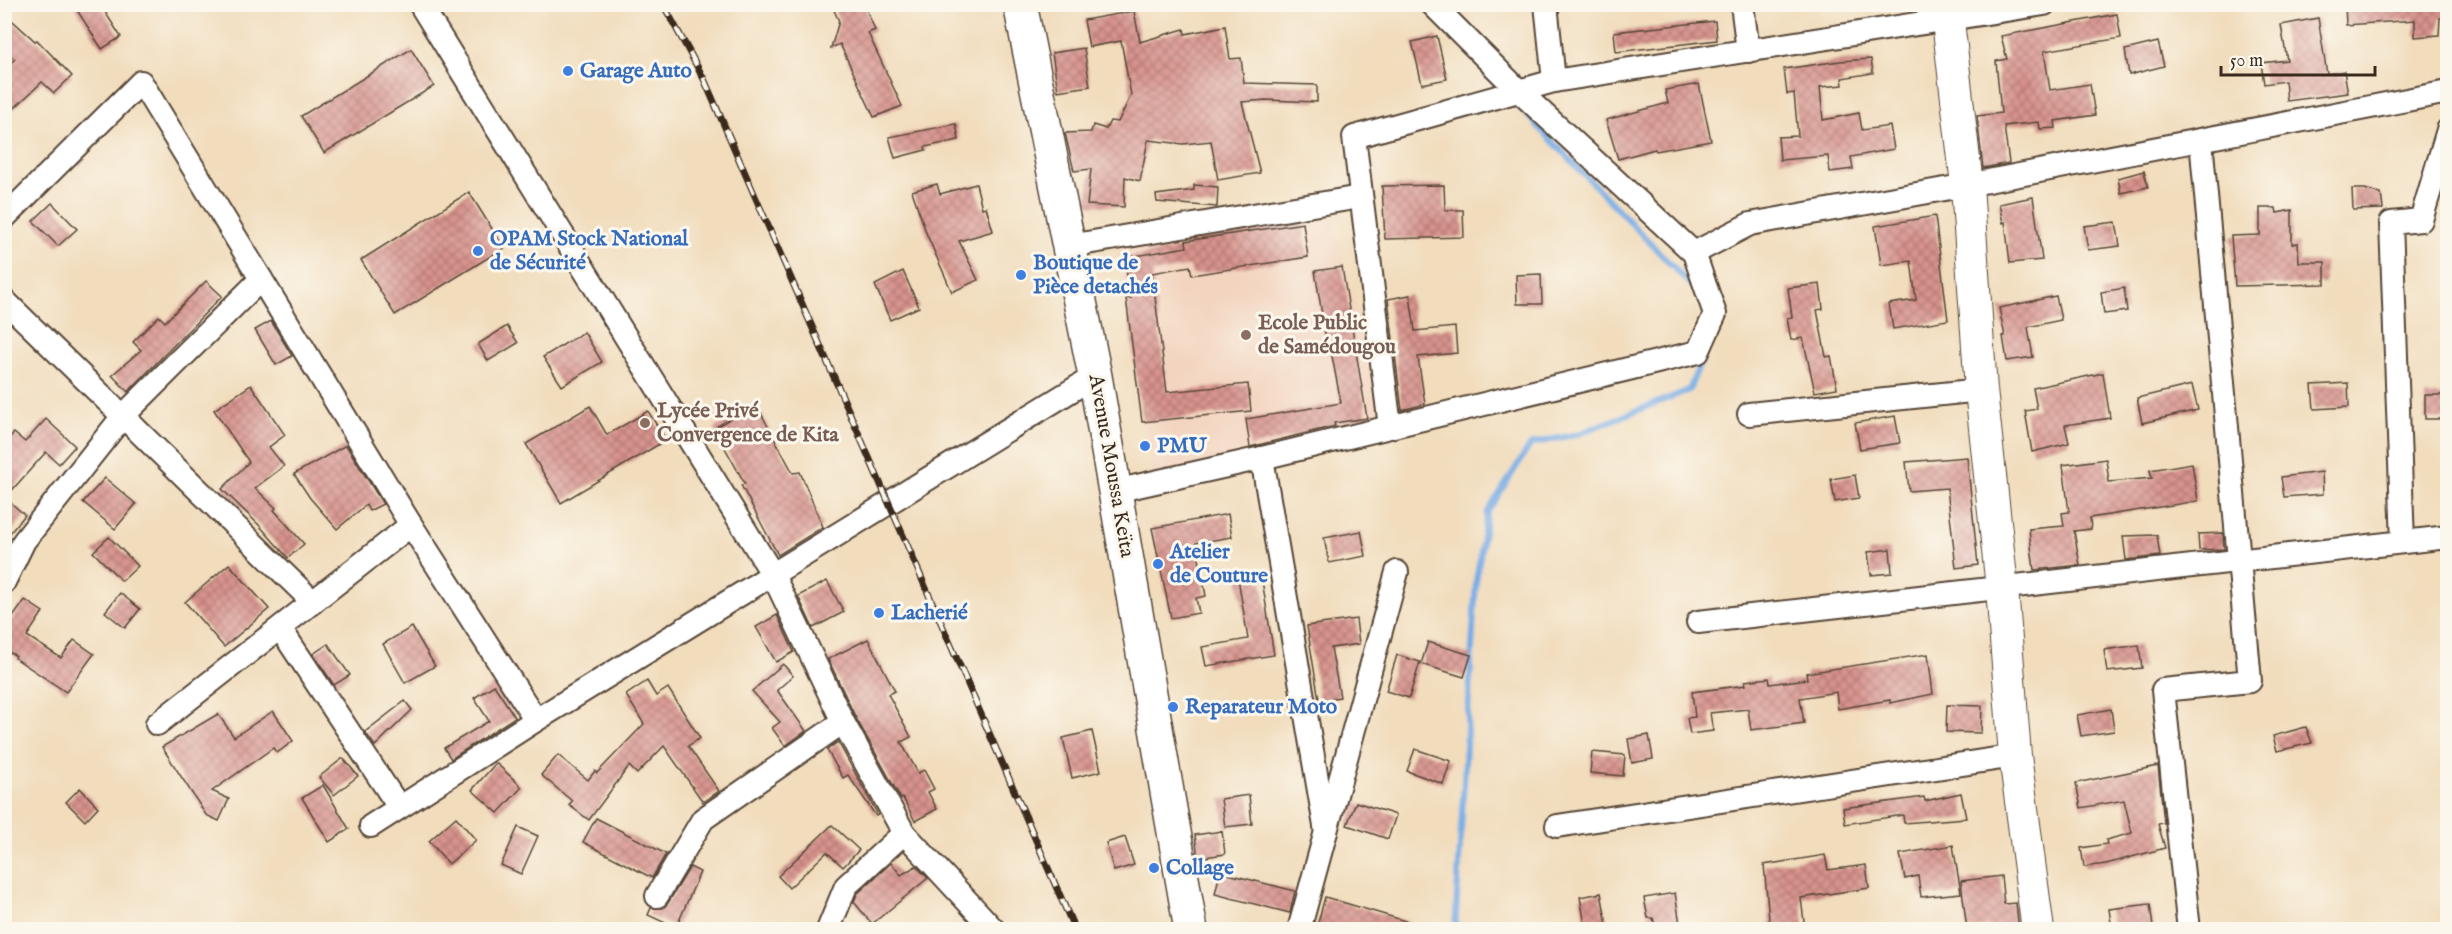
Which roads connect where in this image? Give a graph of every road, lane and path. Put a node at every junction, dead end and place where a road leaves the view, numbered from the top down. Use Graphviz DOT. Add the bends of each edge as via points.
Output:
graph roads {
  1 [pos="420,4"];
  2 [pos="1020,4"];
  3 [pos="1432,4"];
  4 [pos="1546,4"];
  5 [pos="1742,4"];
  6 [pos="2044,4"];
  7 [pos="1947,12"];
  8 [pos="1748,51"];
  9 [pos="1554,81"];
  10 [pos="1520,92"];
  11 [pos="2448,92"];
  12 [pos="2448,130"];
  13 [pos="2201,140"];
  14 [pos="1967,185"];
  15 [pos="1360,197"];
  16 [pos="4,218"];
  17 [pos="1069,246"];
  18 [pos="1694,253"];
  19 [pos="261,279"];
  20 [pos="4,300"];
  21 [pos="1095,376"];
  22 [pos="1980,390"];
  23 [pos="1749,414"];
  24 [pos="123,416"];
  25 [pos="1390,427"];
  26 [pos="1262,458"];
  27 [pos="1115,491"];
  28 [pos="411,525"];
  29 [pos="2448,537"];
  30 [pos="2403,542"];
  31 [pos="2239,561"];
  32 [pos="1397,572"];
  33 [pos="773,575"];
  34 [pos="4,582"];
  35 [pos="2002,588"];
  36 [pos="313,602"];
  37 [pos="1698,622"];
  38 [pos="280,628"];
  39 [pos="536,720"];
  40 [pos="843,722"];
  41 [pos="157,724"];
  42 [pos="2015,756"];
  43 [pos="399,807"];
  44 [pos="371,826"];
  45 [pos="1557,826"];
  46 [pos="1326,832"];
  47 [pos="904,833"];
  48 [pos="657,896"];
  49 [pos="828,930"];
  50 [pos="994,930"];
  51 [pos="1191,930"];
  52 [pos="1299,930"];
  53 [pos="2038,930"];
  54 [pos="2189,930"];
  1 -- 33 [label="street"];
  2 -- 17 [label="main road, Avenue Moussa Keïta"];
  3 -- 10 [label="street"];
  4 -- 9 [label="street"];
  5 -- 8 [label="street"];
  6 -- 7 [label="street"];
  7 -- 8 [label="street"];
  7 -- 14 [label="street"];
  8 -- 9 [label="street"];
  9 -- 10 [label="street"];
  10 -- 15 [label="street" via="1354,137"];
  10 -- 18 [label="street"];
  11 -- 13 [label="street"];
  12 -- 30 [label="street" via="2421,220 2391,222"];
  13 -- 14 [label="street"];
  13 -- 31 [label="street"];
  14 -- 18 [label="street" via="1750,224"];
  14 -- 22 [label="street"];
  15 -- 17 [label="street"];
  15 -- 25 [label="street"];
  16 -- 19 [label="street" via="141,82"];
  17 -- 21 [label="main road, Avenue Moussa Keïta"];
  18 -- 25 [label="street" via="1715,314 1698,352"];
  19 -- 24 [label="street"];
  19 -- 28 [label="street"];
  20 -- 24 [label="street"];
  21 -- 27 [label="main road, Avenue Moussa Keïta"];
  21 -- 33 [label="street"];
  22 -- 23 [label="street"];
  22 -- 35 [label="street"];
  24 -- 34 [label="street" via="24,541"];
  24 -- 36 [label="street"];
  25 -- 26 [label="street"];
  26 -- 27 [label="street"];
  26 -- 46 [label="street"];
  27 -- 51 [label="main road, Avenue Moussa Keïta"];
  28 -- 36 [label="street"];
  28 -- 39 [label="street"];
  29 -- 30 [label="street"];
  30 -- 31 [label="street"];
  31 -- 35 [label="street"];
  31 -- 54 [label="street" via="2250,681 2163,690"];
  32 -- 46 [label="street"];
  33 -- 39 [label="street"];
  33 -- 40 [label="street"];
  35 -- 37 [label="street"];
  35 -- 42 [label="street"];
  36 -- 38 [label="street"];
  38 -- 41 [label="street"];
  38 -- 43 [label="street"];
  39 -- 43 [label="street"];
  40 -- 47 [label="street"];
  40 -- 48 [label="street" via="703,819"];
  42 -- 45 [label="street"];
  42 -- 53 [label="street"];
  43 -- 44 [label="street"];
  46 -- 52 [label="street"];
  47 -- 49 [label="street" via="846,886"];
  47 -- 50 [label="street"];
}
